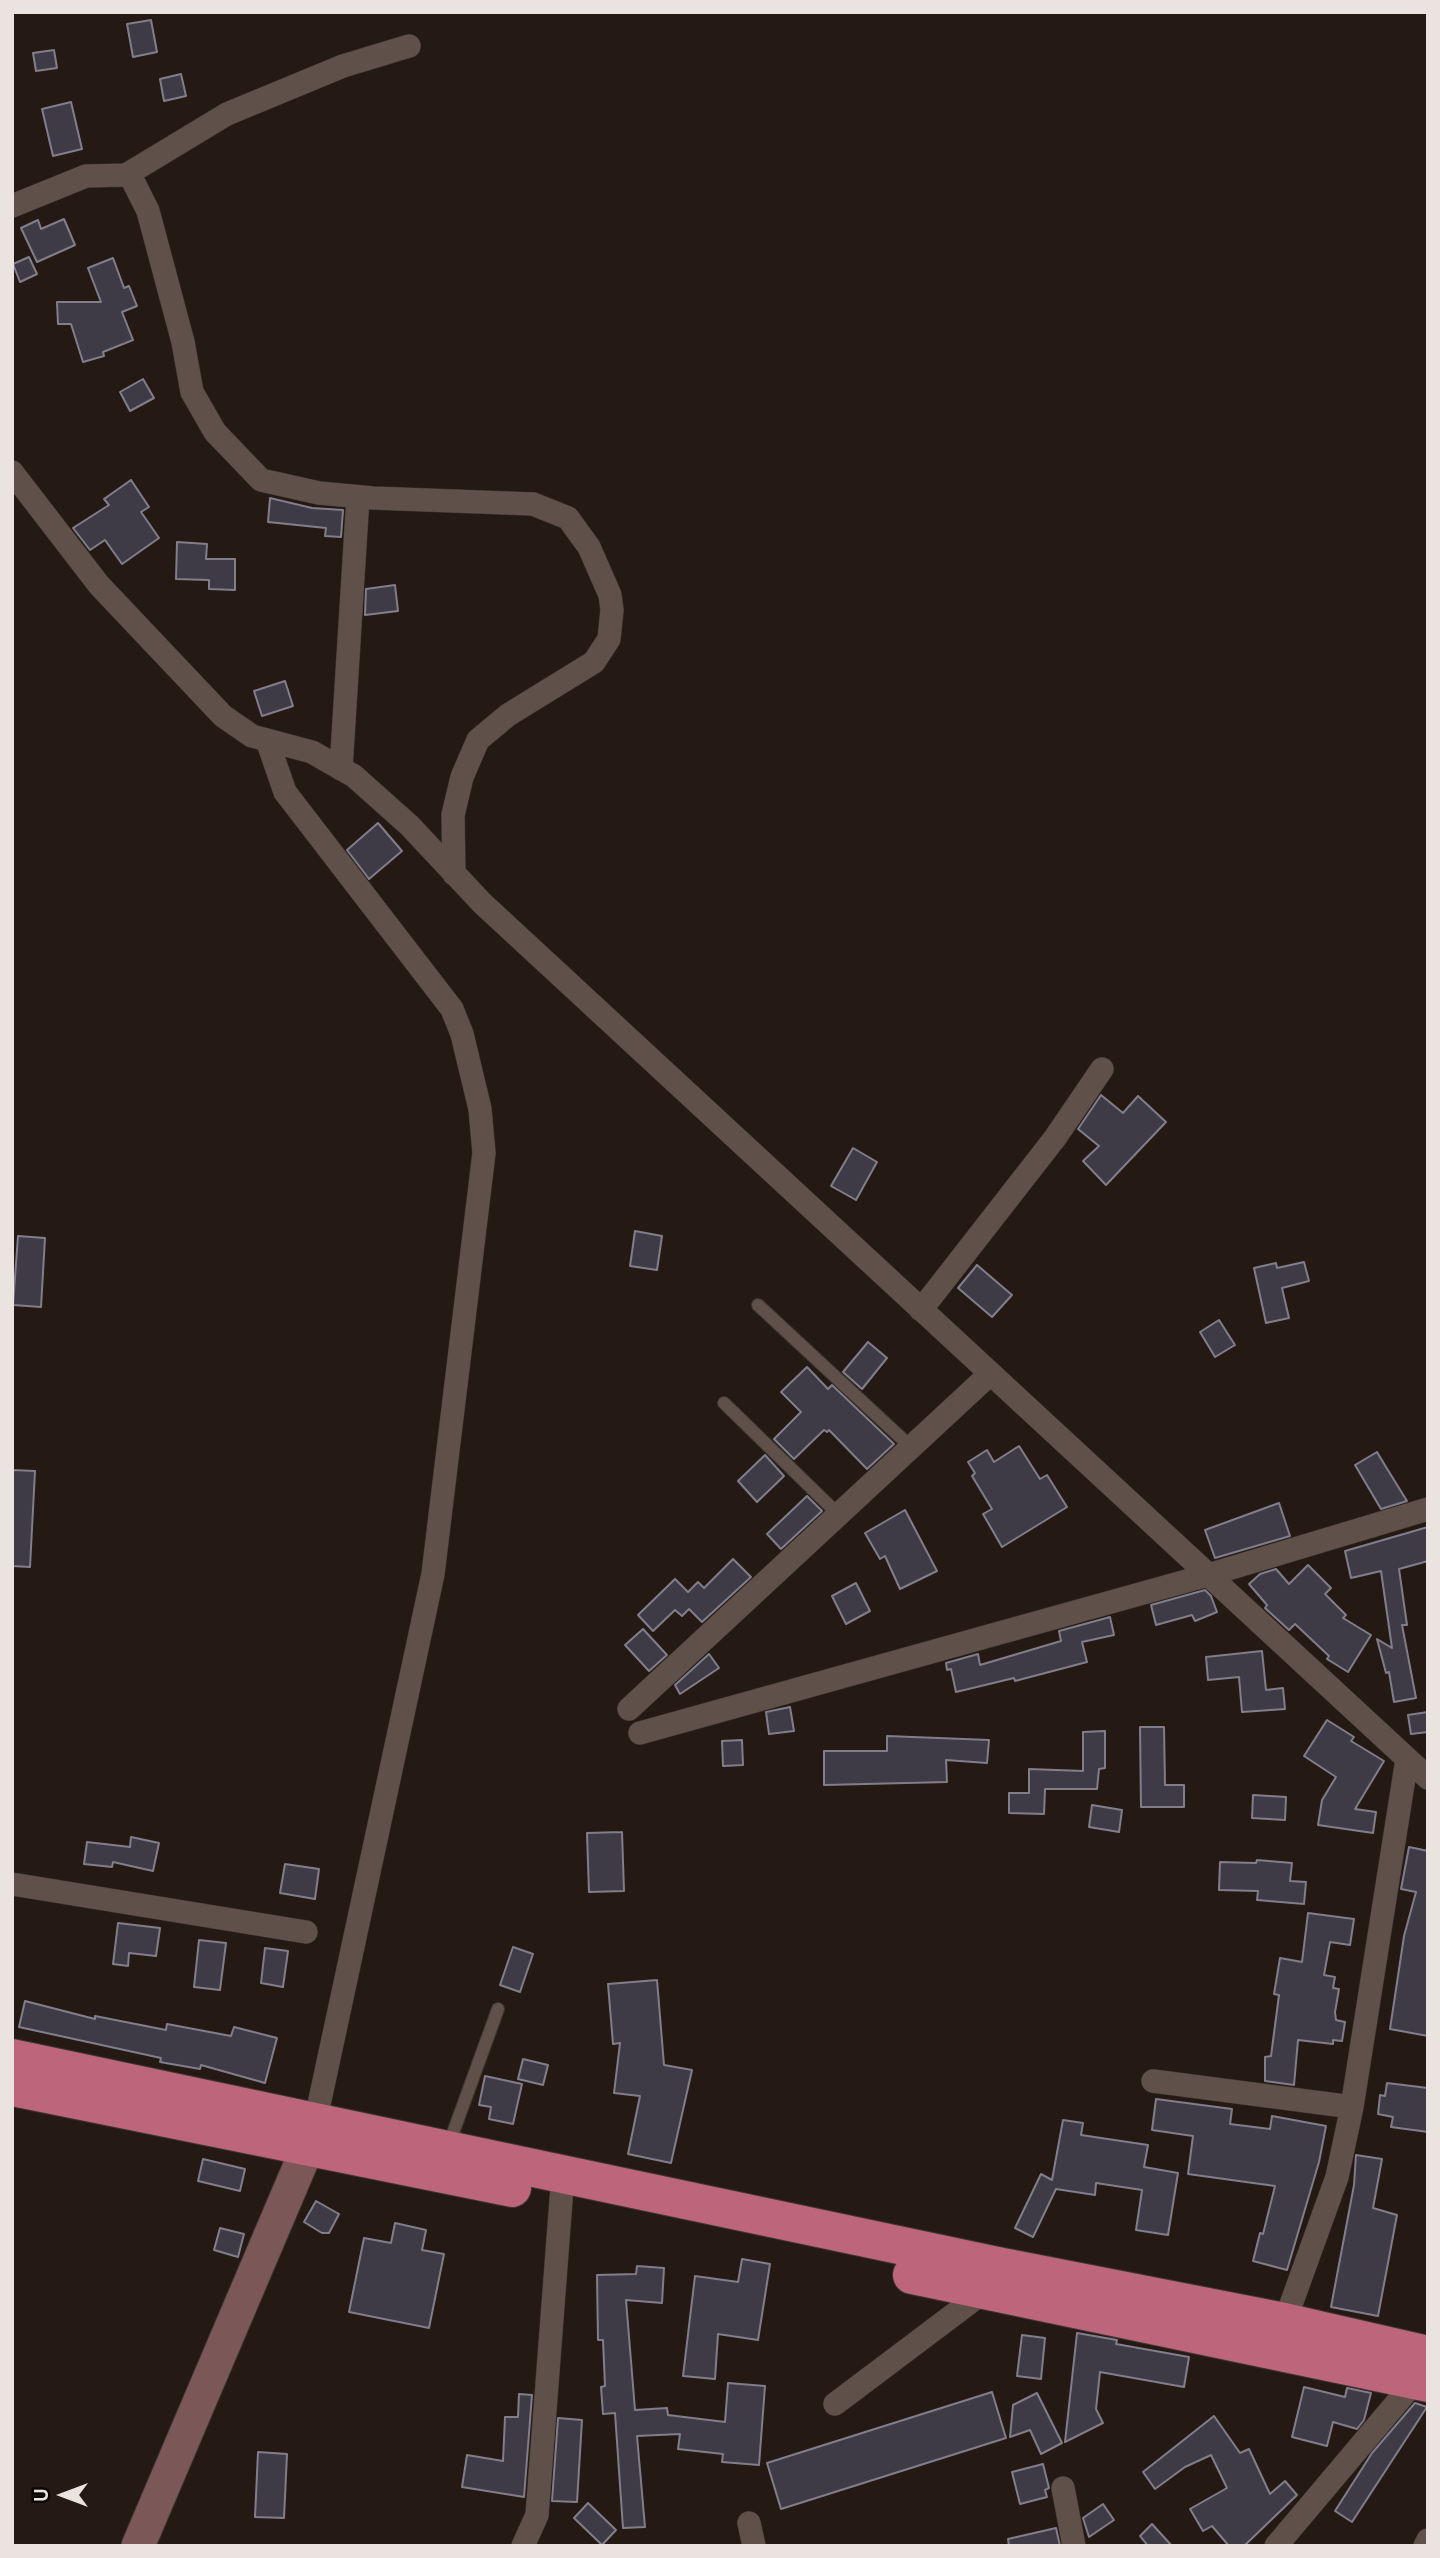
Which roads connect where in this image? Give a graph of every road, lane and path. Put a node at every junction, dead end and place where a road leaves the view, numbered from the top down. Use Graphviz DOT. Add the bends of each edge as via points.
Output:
graph roads {
  1 [pos="409,46"];
  2 [pos="125,175"];
  3 [pos="12,206"];
  4 [pos="12,472"];
  5 [pos="358,497"];
  6 [pos="267,740"];
  7 [pos="341,769"];
  8 [pos="454,874"];
  9 [pos="1102,1069"];
  10 [pos="758,1305"];
  11 [pos="921,1310"];
  12 [pos="990,1374"];
  13 [pos="724,1404"];
  14 [pos="911,1447"];
  15 [pos="1428,1509"];
  16 [pos="838,1514"];
  17 [pos="1208,1575"];
  18 [pos="629,1709"];
  19 [pos="640,1733"];
  20 [pos="1407,1759"];
  21 [pos="1428,1778"];
  22 [pos="12,1884"];
  23 [pos="306,1932"];
  24 [pos="498,2009"];
  25 [pos="12,2058"];
  26 [pos="1153,2081"];
  27 [pos="12,2087"];
  28 [pos="139,2100"];
  29 [pos="1352,2107"];
  30 [pos="311,2136"];
  31 [pos="447,2148"];
  32 [pos="562,2186"];
  33 [pos="985,2291"];
  34 [pos="1104,2301"];
  35 [pos="1280,2336"];
  36 [pos="1423,2368"];
  37 [pos="835,2404"];
  38 [pos="1063,2488"];
  39 [pos="749,2523"];
  40 [pos="1428,2540"];
  41 [pos="138,2546"];
  42 [pos="523,2546"];
  43 [pos="754,2546"];
  44 [pos="1074,2546"];
  45 [pos="1276,2546"];
  46 [pos="1426,2546"];
  1 -- 2 [label="street" via="343,66 227,114"];
  2 -- 3 [label="street" via="86,176"];
  2 -- 5 [label="street" via="132,179 148,211 192,391 215,432 261,480"];
  4 -- 6 [label="street" via="99,585 213,706 239,729"];
  5 -- 7 [label="street"];
  5 -- 8 [label="street" via="533,504 568,519 589,547 610,595 609,639 594,662 508,715 478,740 453,815"];
  6 -- 7 [label="street" via="312,752"];
  6 -- 30 [label="street" via="285,792 452,1009 462,1034 484,1142 433,1574"];
  7 -- 8 [label="street" via="410,827"];
  8 -- 11 [label="street"];
  9 -- 11 [label="street" via="1055,1138"];
  10 -- 14 [label="lane"];
  11 -- 12 [label="street"];
  12 -- 14 [label="street"];
  12 -- 17 [label="street"];
  13 -- 16 [label="lane"];
  14 -- 16 [label="street"];
  15 -- 17 [label="street"];
  16 -- 18 [label="street"];
  17 -- 19 [label="street"];
  17 -- 20 [label="street"];
  20 -- 21 [label="street"];
  20 -- 29 [label="street"];
  22 -- 23 [label="street"];
  24 -- 31 [label="lane"];
  25 -- 28 [label="highway"];
  26 -- 29 [label="street"];
  27 -- 28 [label="highway"];
  28 -- 30 [label="highway"];
  29 -- 35 [label="street" via="1337,2177"];
  30 -- 31 [label="highway"];
  30 -- 32 [label="highway"];
  30 -- 41 [label="street"];
  31 -- 32 [label="highway"];
  32 -- 33 [label="highway"];
  32 -- 34 [label="highway"];
  32 -- 42 [label="street" via="537,2515"];
  33 -- 34 [label="highway"];
  33 -- 37 [label="street"];
  34 -- 35 [label="highway"];
  35 -- 36 [label="highway"];
  36 -- 45 [label="street"];
  38 -- 44 [label="street"];
  39 -- 43 [label="street"];
  40 -- 46 [label="street"];
}
